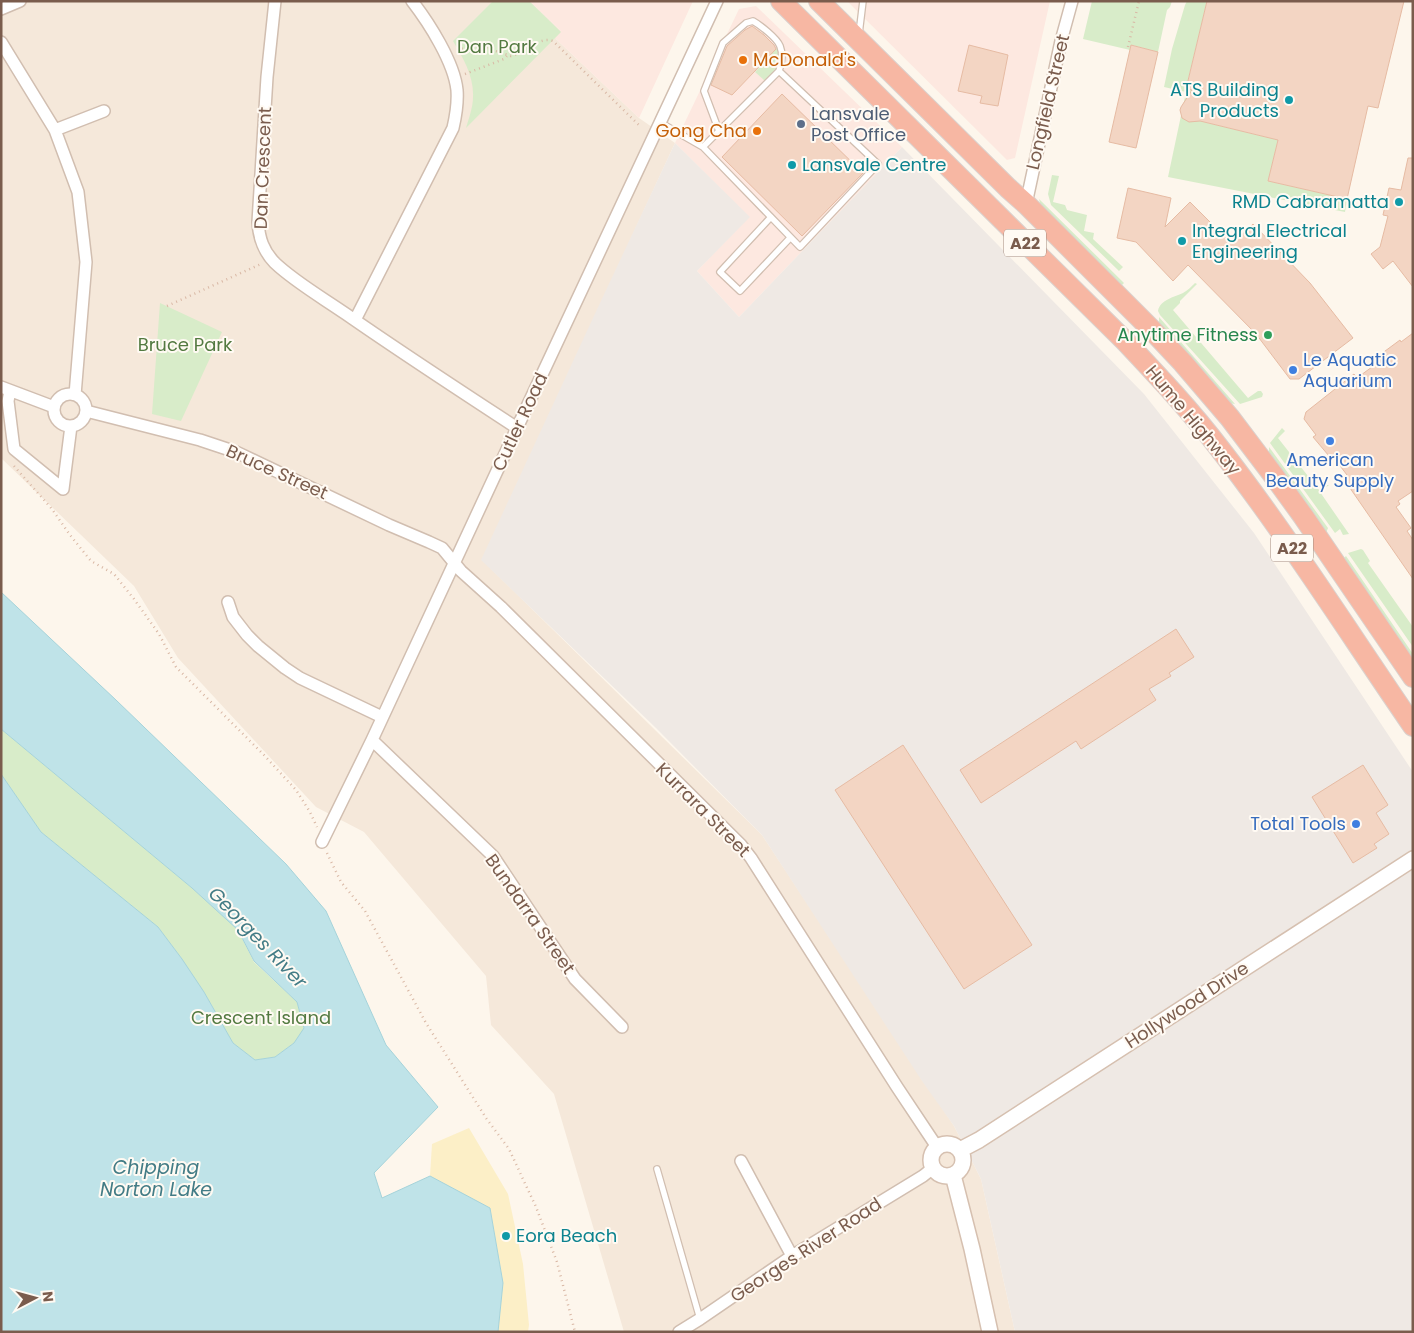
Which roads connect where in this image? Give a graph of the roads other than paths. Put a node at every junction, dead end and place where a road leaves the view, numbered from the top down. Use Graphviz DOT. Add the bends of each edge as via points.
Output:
graph roads {
  1 [pos="20,1"];
  2 [pos="275,1"];
  3 [pos="412,1"];
  4 [pos="717,1"];
  5 [pos="781,1"];
  6 [pos="819,1"];
  7 [pos="863,1"];
  8 [pos="1072,1"];
  9 [pos="1,10"];
  10 [pos="858,40"];
  11 [pos="1,42"];
  12 [pos="779,71"];
  13 [pos="104,111"];
  14 [pos="661,123"];
  15 [pos="55,130"];
  16 [pos="719,131"];
  17 [pos="703,147"];
  18 [pos="1026,204"];
  19 [pos="771,218"];
  20 [pos="790,238"];
  21 [pos="355,320"];
  22 [pos="6,389"];
  23 [pos="75,395"];
  24 [pos="54,407"];
  25 [pos="86,411"];
  26 [pos="6,420"];
  27 [pos="71,426"];
  28 [pos="516,428"];
  29 [pos="455,562"];
  30 [pos="228,602"];
  31 [pos="1413,676"];
  32 [pos="382,717"];
  33 [pos="1413,726"];
  34 [pos="372,740"];
  35 [pos="322,842"];
  36 [pos="1413,859"];
  37 [pos="622,1027"];
  38 [pos="937,1147"];
  39 [pos="960,1150"];
  40 [pos="741,1161"];
  41 [pos="933,1168"];
  42 [pos="657,1169"];
  43 [pos="953,1175"];
  44 [pos="792,1256"];
  45 [pos="700,1319"];
  46 [pos="679,1332"];
  47 [pos="990,1332"];
  1 -- 9 [label="street"];
  2 -- 21 [label="street, Dan Crescent" via="267,77 259,236 272,259 289,274"];
  3 -- 21 [label="street" via="446,55 457,88 457,106 453,128"];
  4 -- 14 [label="street, Cutler Road"];
  5 -- 33 [label="highway, Hume Highway / A22" via="1126,341 1174,394 1262,506"];
  6 -- 10 [label="highway, Hume Highway / A22"];
  7 -- 10 [label="lane"];
  8 -- 18 [label="street, Longfield Street"];
  10 -- 18 [label="highway, Hume Highway / A22"];
  11 -- 15 [label="street"];
  12 -- 16 [label="lane"];
  12 -- 16 [label="lane" via="782,62 780,45 753,21 746,23 723,43 704,91"];
  12 -- 20 [label="lane" via="878,164 800,247"];
  13 -- 15 [label="street"];
  14 -- 17 [label="lane"];
  14 -- 28 [label="street, Cutler Road"];
  15 -- 23 [label="street" via="78,192 86,262"];
  16 -- 17 [label="lane"];
  17 -- 19 [label="lane"];
  18 -- 31 [label="highway, Hume Highway / A22" via="1158,336 1230,418 1303,516"];
  19 -- 20 [label="lane"];
  19 -- 20 [label="lane" via="720,272 740,291"];
  21 -- 28 [label="street, Dan Crescent"];
  22 -- 24 [label="street"];
  22 -- 26 [label="street"];
  23 -- 24 [label="street" via="60,398"];
  23 -- 25 [label="street" via="83,401"];
  24 -- 27 [label="street" via="58,421"];
  25 -- 27 [label="street" via="83,420"];
  25 -- 29 [label="street, Bruce Street" via="236,452 442,548"];
  26 -- 27 [label="street" via="14,449 63,489"];
  28 -- 29 [label="street, Cutler Road"];
  29 -- 32 [label="street, Cutler Road"];
  29 -- 38 [label="street, Kurrara Street" via="746,852"];
  30 -- 32 [label="street" via="233,617 247,635 285,668"];
  32 -- 34 [label="street, Cutler Road"];
  34 -- 35 [label="street, Cutler Road"];
  34 -- 37 [label="street, Bundarra Street" via="493,856 575,979"];
  36 -- 39 [label="street, Hollywood Drive"];
  38 -- 39 [label="street" via="947,1143"];
  38 -- 41 [label="street" via="930,1159"];
  39 -- 43 [label="street" via="962,1164"];
  40 -- 44 [label="street"];
  41 -- 43 [label="street" via="944,1176"];
  41 -- 44 [label="street, Georges River Road"];
  42 -- 45 [label="lane"];
  43 -- 47 [label="street"];
  44 -- 45 [label="street, Georges River Road"];
  45 -- 46 [label="street, Georges River Road"];
}
